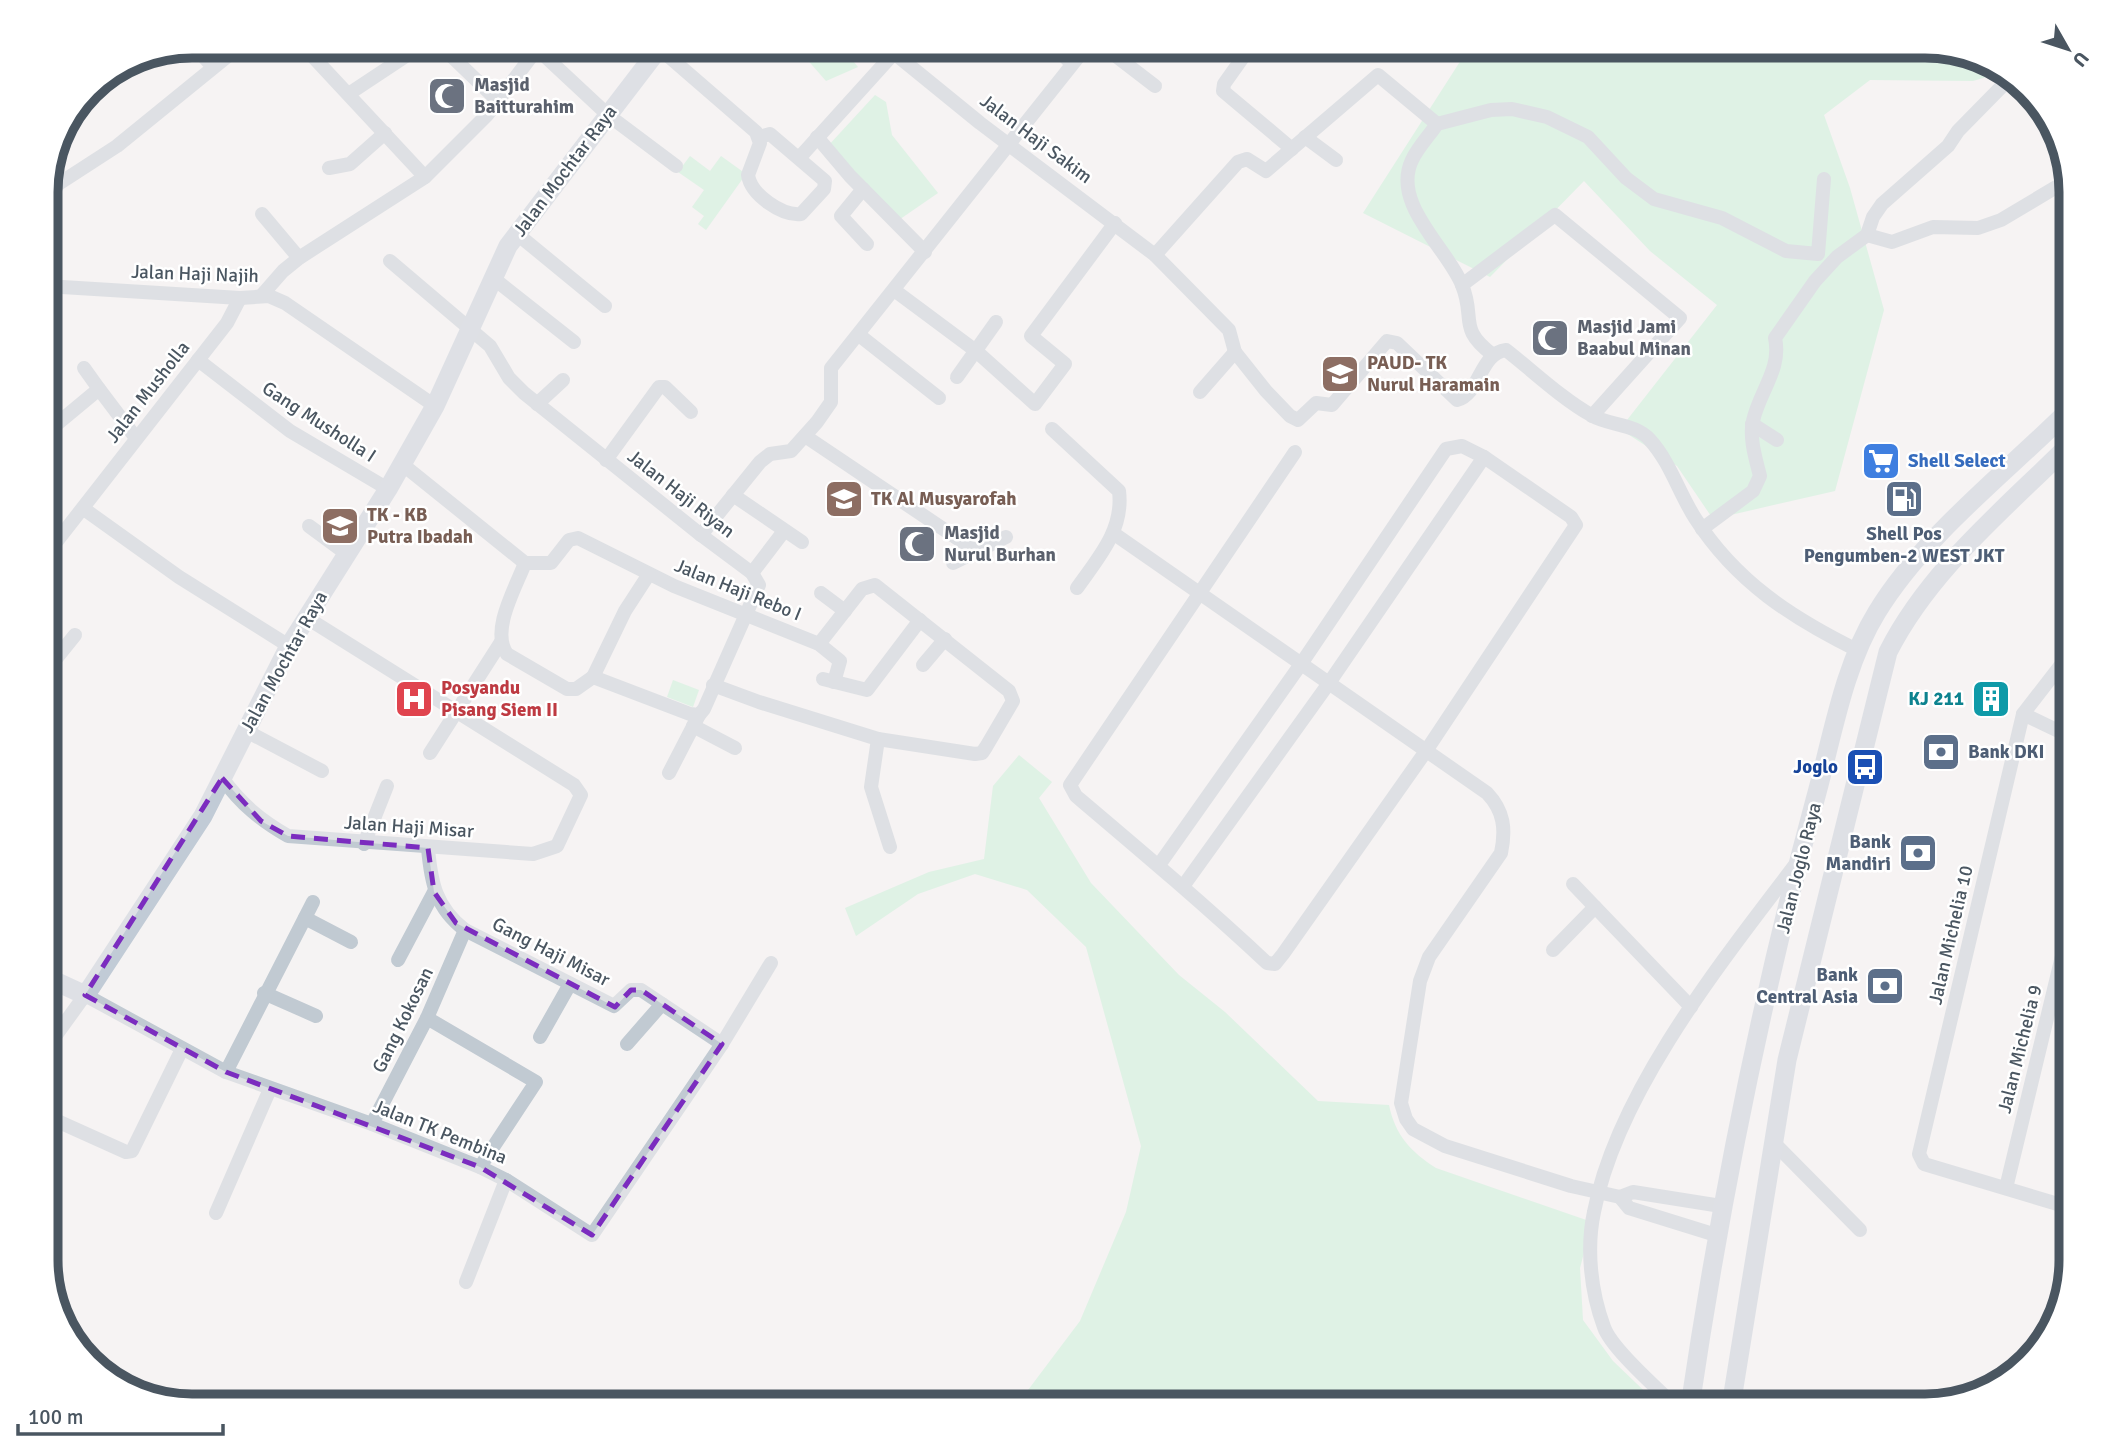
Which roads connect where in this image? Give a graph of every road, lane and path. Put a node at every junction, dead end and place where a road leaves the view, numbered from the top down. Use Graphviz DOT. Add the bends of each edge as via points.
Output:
graph roads {
  1 [pos="205,58"];
  2 [pos="225,58"];
  3 [pos="315,58"];
  4 [pos="403,58"];
  5 [pos="453,58"];
  6 [pos="528,58"];
  7 [pos="548,58"];
  8 [pos="652,58"];
  9 [pos="672,58"];
  10 [pos="884,58"];
  11 [pos="903,58"];
  12 [pos="1066,58"];
  13 [pos="1076,58"];
  14 [pos="1119,58"];
  15 [pos="1242,58"];
  16 [pos="1071,63"];
  17 [pos="213,67"];
  18 [pos="2005,84"];
  19 [pos="1155,86"];
  20 [pos="350,93"];
  21 [pos="497,100"];
  22 [pos="608,115"];
  23 [pos="1437,124"];
  24 [pos="385,133"];
  25 [pos="758,137"];
  26 [pos="817,137"];
  27 [pos="1306,137"];
  28 [pos="1009,144"];
  29 [pos="1292,149"];
  30 [pos="800,157"];
  31 [pos="1336,160"];
  32 [pos="676,166"];
  33 [pos="329,168"];
  34 [pos="425,177"];
  35 [pos="1824,179"];
  36 [pos="58,184"];
  37 [pos="2059,186"];
  38 [pos="863,189"];
  39 [pos="262,214"];
  40 [pos="1115,223"];
  41 [pos="516,233"];
  42 [pos="1867,234"];
  43 [pos="867,244"];
  44 [pos="925,252"];
  45 [pos="1818,254"];
  46 [pos="1155,255"];
  47 [pos="1837,257"];
  48 [pos="299,258"];
  49 [pos="390,261"];
  50 [pos="493,278"];
  51 [pos="1462,285"];
  52 [pos="58,287"];
  53 [pos="894,290"];
  54 [pos="262,295"];
  55 [pos="240,298"];
  56 [pos="605,306"];
  57 [pos="996,322"];
  58 [pos="471,329"];
  59 [pos="859,335"];
  60 [pos="574,342"];
  61 [pos="976,351"];
  62 [pos="1235,352"];
  63 [pos="1493,355"];
  64 [pos="198,360"];
  65 [pos="84,368"];
  66 [pos="957,377"];
  67 [pos="563,380"];
  68 [pos="99,389"];
  69 [pos="1200,392"];
  70 [pos="939,398"];
  71 [pos="537,404"];
  72 [pos="435,406"];
  73 [pos="691,412"];
  74 [pos="1592,416"];
  75 [pos="2059,420"];
  76 [pos="58,423"];
  77 [pos="1752,424"];
  78 [pos="1052,429"];
  79 [pos="805,436"];
  80 [pos="136,438"];
  81 [pos="1777,440"];
  82 [pos="1295,452"];
  83 [pos="1484,457"];
  84 [pos="606,460"];
  85 [pos="2059,460"];
  86 [pos="402,464"];
  87 [pos="388,489"];
  88 [pos="733,495"];
  89 [pos="84,509"];
  90 [pos="309,526"];
  91 [pos="1702,528"];
  92 [pos="784,531"];
  93 [pos="1113,533"];
  94 [pos="701,536"];
  95 [pos="1006,537"];
  96 [pos="58,539"];
  97 [pos="802,542"];
  98 [pos="976,551"];
  99 [pos="347,554"];
  100 [pos="525,563"];
  101 [pos="953,563"];
  102 [pos="752,573"];
  103 [pos="649,574"];
  104 [pos="1077,588"];
  105 [pos="821,593"];
  106 [pos="1201,593"];
  107 [pos="845,611"];
  108 [pos="744,614"];
  109 [pos="307,618"];
  110 [pos="920,620"];
  111 [pos="75,635"];
  112 [pos="945,639"];
  113 [pos="501,642"];
  114 [pos="818,644"];
  115 [pos="289,646"];
  116 [pos="1859,651"];
  117 [pos="58,656"];
  118 [pos="1301,664"];
  119 [pos="923,665"];
  120 [pos="2059,668"];
  121 [pos="593,677"];
  122 [pos="1329,683"];
  123 [pos="713,685"];
  124 [pos="1846,686"];
  125 [pos="1877,694"];
  126 [pos="455,711"];
  127 [pos="2023,714"];
  128 [pos="694,718"];
  129 [pos="246,730"];
  130 [pos="2059,731"];
  131 [pos="878,739"];
  132 [pos="735,748"];
  133 [pos="1426,751"];
  134 [pos="430,753"];
  135 [pos="322,771"];
  136 [pos="668,773"];
  137 [pos="222,778"];
  138 [pos="387,786"];
  139 [pos="364,844"];
  140 [pos="890,847"];
  141 [pos="428,848"];
  142 [pos="1800,858"];
  143 [pos="1158,866"];
  144 [pos="1573,884"];
  145 [pos="1184,885"];
  146 [pos="434,892"];
  147 [pos="313,902"];
  148 [pos="1595,907"];
  149 [pos="305,918"];
  150 [pos="465,930"];
  151 [pos="351,942"];
  152 [pos="1553,950"];
  153 [pos="398,960"];
  154 [pos="771,963"];
  155 [pos="2059,969"];
  156 [pos="58,983"];
  157 [pos="570,984"];
  158 [pos="264,993"];
  159 [pos="85,995"];
  160 [pos="662,1004"];
  161 [pos="1691,1007"];
  162 [pos="316,1016"];
  163 [pos="427,1018"];
  164 [pos="58,1032"];
  165 [pos="540,1037"];
  166 [pos="627,1044"];
  167 [pos="722,1044"];
  168 [pos="182,1049"];
  169 [pos="226,1072"];
  170 [pos="270,1089"];
  171 [pos="58,1121"];
  172 [pos="372,1124"];
  173 [pos="1773,1143"];
  174 [pos="480,1167"];
  175 [pos="506,1180"];
  176 [pos="2006,1188"];
  177 [pos="1600,1193"];
  178 [pos="1620,1197"];
  179 [pos="2059,1204"];
  180 [pos="1721,1206"];
  181 [pos="216,1213"];
  182 [pos="1860,1230"];
  183 [pos="1716,1235"];
  184 [pos="466,1282"];
  185 [pos="1663,1394"];
  186 [pos="1692,1394"];
  187 [pos="1733,1394"];
  1 -- 17 [label="street"];
  2 -- 17 [label="street"];
  3 -- 20 [label="street"];
  4 -- 20 [label="street"];
  5 -- 21 [label="street"];
  6 -- 21 [label="street"];
  7 -- 22 [label="street"];
  8 -- 22 [label="main road, Jalan Mochtar Raya"];
  9 -- 25 [label="street"];
  10 -- 26 [label="street"];
  11 -- 28 [label="street, Jalan Haji Sakim"];
  12 -- 16 [label="street"];
  13 -- 16 [label="street"];
  14 -- 19 [label="street"];
  15 -- 29 [label="street" via="1223,91"];
  16 -- 28 [label="street"];
  17 -- 36 [label="street" via="117,146"];
  18 -- 42 [label="street" via="1948,146 1882,204"];
  20 -- 24 [label="street"];
  21 -- 34 [label="street" via="466,139"];
  22 -- 32 [label="street"];
  22 -- 41 [label="main road, Jalan Mochtar Raya"];
  23 -- 27 [label="street" via="1378,75"];
  23 -- 45 [label="street" via="1491,110 1512,109 1546,117 1588,136 1626,178 1654,199 1723,218 1786,251"];
  23 -- 51 [label="street" via="1413,159 1410,190 1421,221"];
  24 -- 33 [label="street" via="350,164"];
  24 -- 34 [label="street"];
  25 -- 30 [label="street" via="770,134"];
  25 -- 30 [label="street" via="760,143 748,168 752,188 793,215 805,212 826,185"];
  26 -- 30 [label="street"];
  26 -- 38 [label="street"];
  27 -- 29 [label="street"];
  27 -- 31 [label="street"];
  28 -- 40 [label="street, Jalan Haji Sakim"];
  28 -- 44 [label="street"];
  29 -- 46 [label="street" via="1266,171 1247,159 1238,162"];
  34 -- 48 [label="street"];
  35 -- 45 [label="street"];
  37 -- 42 [label="street" via="2001,220 1978,228 1933,227 1892,242"];
  38 -- 43 [label="street" via="841,216"];
  38 -- 44 [label="street"];
  39 -- 48 [label="street"];
  40 -- 46 [label="street, Jalan Haji Sakim"];
  40 -- 61 [label="street" via="1031,336 1065,364 1035,404"];
  41 -- 50 [label="main road, Jalan Mochtar Raya"];
  41 -- 56 [label="street"];
  42 -- 47 [label="street"];
  44 -- 53 [label="street"];
  45 -- 47 [label="street"];
  46 -- 62 [label="street, Jalan Haji Sakim" via="1229,330"];
  47 -- 77 [label="street" via="1775,338 1776,364"];
  48 -- 54 [label="street"];
  49 -- 58 [label="street, Jalan Haji Riyan"];
  50 -- 58 [label="main road, Jalan Mochtar Raya"];
  50 -- 60 [label="street"];
  51 -- 63 [label="street" via="1470,332"];
  51 -- 74 [label="street" via="1555,215 1680,318"];
  52 -- 55 [label="street, Jalan Haji Najih"];
  53 -- 59 [label="street"];
  53 -- 61 [label="street"];
  54 -- 55 [label="street, Jalan Haji Najih"];
  54 -- 72 [label="street, Jalan Haji Najih" via="298,312"];
  55 -- 64 [label="street, Jalan Musholla"];
  57 -- 61 [label="street"];
  58 -- 71 [label="street, Jalan Haji Riyan" via="496,354 517,388"];
  58 -- 72 [label="main road, Jalan Mochtar Raya"];
  59 -- 70 [label="street"];
  59 -- 79 [label="street" via="831,368 831,402"];
  61 -- 66 [label="street"];
  62 -- 63 [label="street, Jalan Haji Sakim" via="1266,391 1298,420 1316,403 1332,405 1387,341 1397,342 1457,400 1466,396"];
  62 -- 69 [label="street"];
  63 -- 74 [label="street" via="1506,350"];
  64 -- 80 [label="street, Jalan Musholla"];
  64 -- 87 [label="street, Gang Musholla I" via="290,431"];
  65 -- 68 [label="street"];
  67 -- 71 [label="street"];
  68 -- 76 [label="street"];
  68 -- 80 [label="street"];
  71 -- 84 [label="street, Jalan Haji Riyan"];
  72 -- 86 [label="main road, Jalan Mochtar Raya"];
  73 -- 84 [label="street" via="665,387 659,387"];
  74 -- 91 [label="street" via="1648,438"];
  75 -- 116 [label="main road, Jalan Joglo Raya" via="1929,546 1876,613"];
  77 -- 81 [label="street"];
  77 -- 91 [label="street" via="1758,484"];
  78 -- 93 [label="street" via="1119,491 1120,513"];
  79 -- 88 [label="street" via="791,451 765,457"];
  79 -- 98 [label="street"];
  80 -- 89 [label="street, Jalan Musholla"];
  82 -- 106 [label="street"];
  83 -- 118 [label="street" via="1462,446 1446,449"];
  83 -- 122 [label="street"];
  83 -- 133 [label="street" via="1576,525"];
  84 -- 94 [label="street, Jalan Haji Riyan"];
  85 -- 125 [label="main road, Jalan Joglo Raya" via="1956,557 1917,604 1888,652"];
  86 -- 87 [label="main road, Jalan Mochtar Raya"];
  86 -- 100 [label="street"];
  87 -- 99 [label="main road, Jalan Mochtar Raya"];
  88 -- 92 [label="street"];
  88 -- 94 [label="street"];
  89 -- 96 [label="street, Jalan Musholla"];
  89 -- 115 [label="street"];
  90 -- 99 [label="street"];
  91 -- 116 [label="street" via="1733,568 1769,600 1803,624"];
  92 -- 97 [label="street"];
  92 -- 102 [label="street"];
  93 -- 104 [label="street"];
  93 -- 106 [label="street"];
  94 -- 102 [label="street, Jalan Haji Riyan"];
  95 -- 98 [label="street"];
  98 -- 101 [label="street"];
  99 -- 109 [label="main road, Jalan Mochtar Raya"];
  100 -- 103 [label="street, Jalan Haji Rebo I" via="551,563 575,537"];
  100 -- 113 [label="street"];
  102 -- 108 [label="street" via="759,585"];
  103 -- 108 [label="street, Jalan Haji Rebo I"];
  103 -- 121 [label="street"];
  105 -- 107 [label="street"];
  106 -- 118 [label="street"];
  106 -- 143 [label="street" via="1070,785 1076,796"];
  107 -- 110 [label="street, Jalan Haji Rebo I" via="862,589 871,585"];
  107 -- 114 [label="street, Jalan Haji Rebo I"];
  108 -- 114 [label="street, Jalan Haji Rebo I"];
  108 -- 123 [label="street"];
  109 -- 115 [label="main road, Jalan Mochtar Raya"];
  109 -- 126 [label="street"];
  110 -- 112 [label="street"];
  110 -- 114 [label="street" via="867,690 829,680 841,661"];
  111 -- 117 [label="street"];
  112 -- 119 [label="street"];
  112 -- 131 [label="street" via="1009,691 1013,701 982,753"];
  113 -- 121 [label="street" via="507,654 567,689 576,689"];
  113 -- 126 [label="street"];
  115 -- 129 [label="main road, Jalan Mochtar Raya"];
  116 -- 124 [label="main road, Jalan Joglo Raya"];
  118 -- 122 [label="street"];
  118 -- 143 [label="street"];
  120 -- 127 [label="street"];
  121 -- 128 [label="street"];
  122 -- 133 [label="street"];
  122 -- 145 [label="street"];
  123 -- 128 [label="street"];
  123 -- 131 [label="street"];
  124 -- 125 [label="main road"];
  124 -- 142 [label="main road, Jalan Joglo Raya"];
  125 -- 173 [label="main road, Jalan Joglo Raya" via="1787,1059"];
  126 -- 134 [label="street"];
  126 -- 141 [label="street, Jalan Haji Misar" via="581,794 551,850 533,854"];
  127 -- 130 [label="street"];
  127 -- 176 [label="street, Jalan Michelia 10" via="1919,1154 1924,1164"];
  128 -- 132 [label="street"];
  128 -- 136 [label="street"];
  129 -- 135 [label="street"];
  129 -- 137 [label="main road, Jalan Mochtar Raya"];
  131 -- 140 [label="street" via="871,787"];
  133 -- 145 [label="street" via="1275,964 1267,963"];
  133 -- 177 [label="street" via="1499,806 1504,838 1501,853 1429,957 1420,981 1401,1103 1406,1119 1413,1129 1445,1146"];
  137 -- 139 [label="street, Jalan Haji Misar" via="261,821 288,836"];
  137 -- 159 [label="main road, Jalan Mochtar Raya" via="203,816"];
  138 -- 139 [label="street"];
  139 -- 141 [label="street, Jalan Haji Misar"];
  141 -- 146 [label="street"];
  142 -- 161 [label="street"];
  142 -- 180 [label="main road, Jalan Joglo Raya"];
  143 -- 145 [label="street"];
  144 -- 148 [label="street"];
  146 -- 150 [label="street"];
  146 -- 153 [label="street"];
  147 -- 149 [label="street"];
  148 -- 152 [label="street"];
  148 -- 161 [label="street"];
  149 -- 151 [label="street"];
  149 -- 158 [label="street"];
  150 -- 157 [label="street, Gang Haji Misar"];
  150 -- 163 [label="street, Gang Kokosan"];
  154 -- 167 [label="street, Jalan TK Pembina"];
  155 -- 176 [label="street, Jalan Michelia 9"];
  156 -- 159 [label="main road"];
  157 -- 160 [label="street, Gang Haji Misar" via="614,1006 636,989"];
  157 -- 165 [label="street"];
  158 -- 162 [label="street"];
  158 -- 169 [label="street"];
  159 -- 164 [label="street"];
  159 -- 168 [label="street, Jalan TK Pembina"];
  160 -- 166 [label="street"];
  160 -- 167 [label="street, Gang Haji Misar"];
  161 -- 177 [label="street" via="1625,1119"];
  163 -- 172 [label="street, Gang Kokosan"];
  163 -- 174 [label="street" via="536,1082"];
  167 -- 175 [label="street, Jalan TK Pembina" via="592,1235"];
  168 -- 169 [label="street, Jalan TK Pembina"];
  168 -- 171 [label="street" via="132,1151"];
  169 -- 170 [label="street, Jalan TK Pembina"];
  170 -- 172 [label="street, Jalan TK Pembina"];
  170 -- 181 [label="street"];
  172 -- 174 [label="street, Jalan TK Pembina"];
  173 -- 182 [label="street"];
  173 -- 187 [label="main road, Jalan Joglo Raya"];
  174 -- 175 [label="street, Jalan TK Pembina"];
  175 -- 184 [label="street"];
  176 -- 179 [label="street"];
  177 -- 178 [label="street"];
  177 -- 185 [label="street" via="1590,1255 1604,1327"];
  178 -- 180 [label="street" via="1633,1192"];
  178 -- 183 [label="street" via="1629,1208"];
  180 -- 183 [label="main road, Jalan Joglo Raya"];
  183 -- 186 [label="main road, Jalan Joglo Raya"];
}
